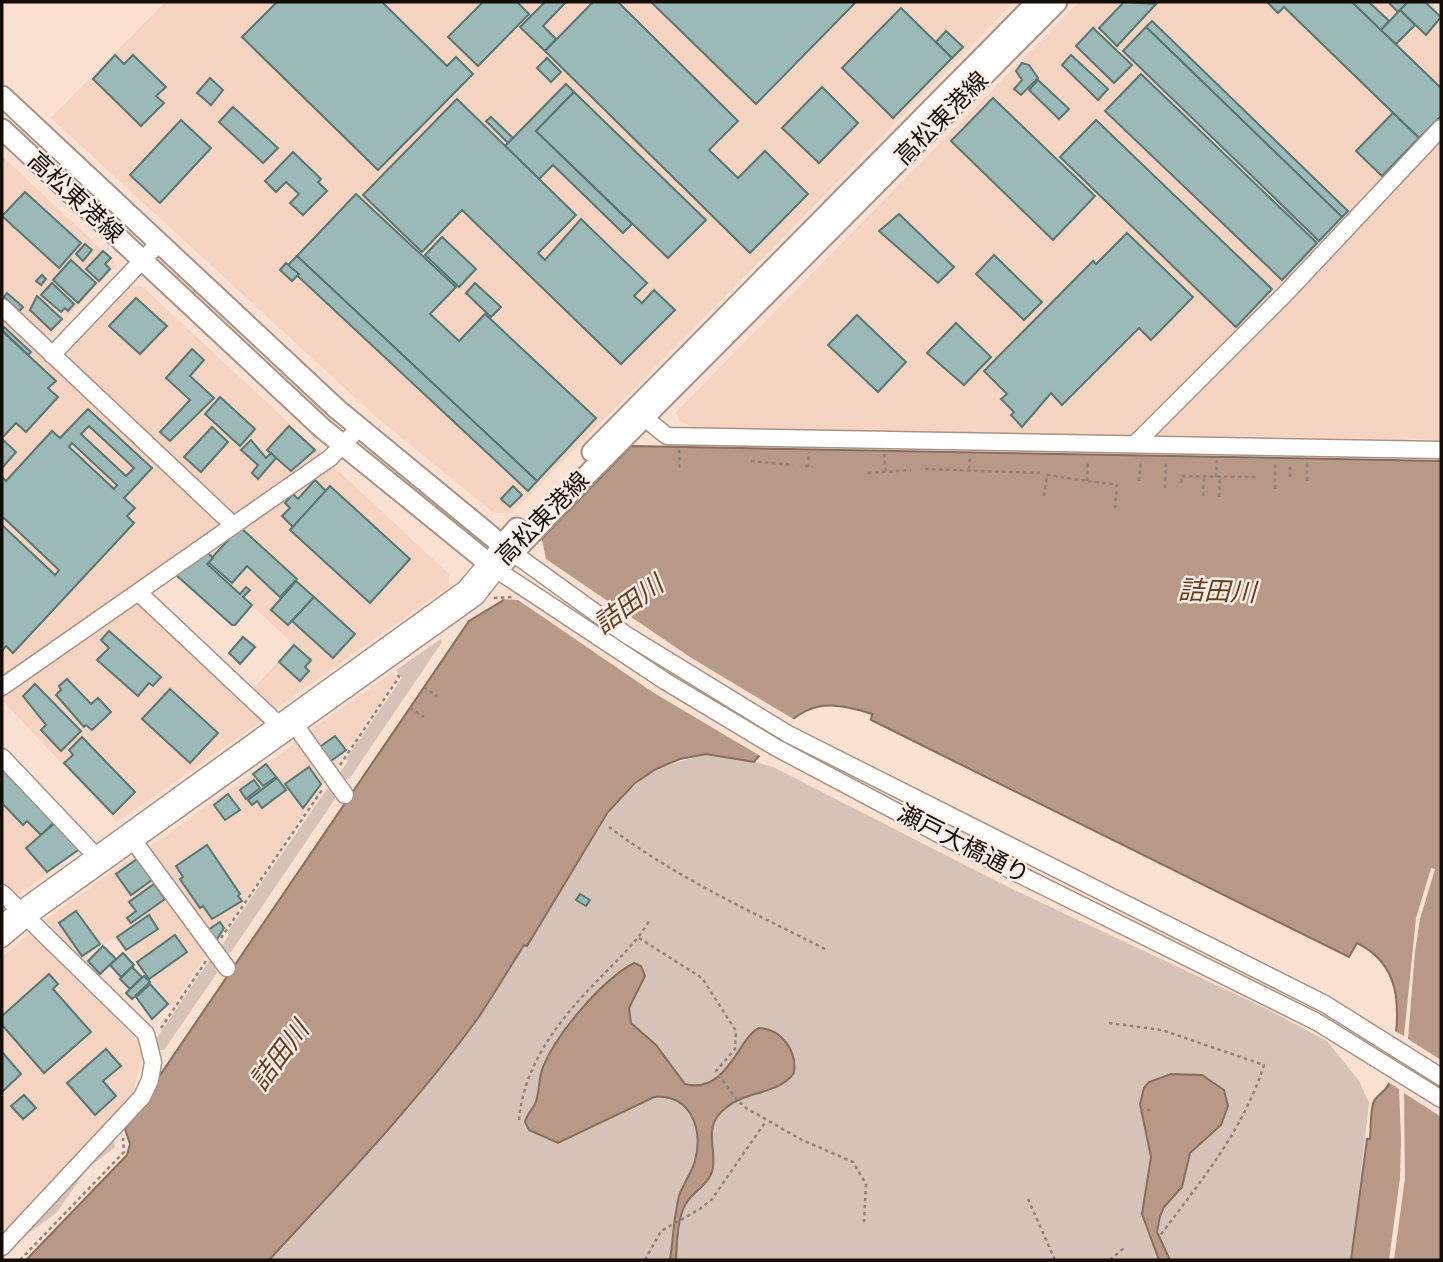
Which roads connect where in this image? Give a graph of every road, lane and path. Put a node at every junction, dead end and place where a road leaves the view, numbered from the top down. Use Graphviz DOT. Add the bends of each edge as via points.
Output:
graph roads {
  1 [pos="1037,2"];
  2 [pos="1057,2"];
  3 [pos="2,96"];
  4 [pos="1441,128"];
  5 [pos="2,129"];
  6 [pos="158,244"];
  7 [pos="142,261"];
  8 [pos="2,307"];
  9 [pos="52,355"];
  10 [pos="640,414"];
  11 [pos="359,428"];
  12 [pos="343,447"];
  13 [pos="679,447"];
  14 [pos="810,449"];
  15 [pos="1138,450"];
  16 [pos="1441,450"];
  17 [pos="884,451"];
  18 [pos="970,452"];
  19 [pos="1088,454"];
  20 [pos="767,456"];
  21 [pos="1166,456"];
  22 [pos="1217,457"];
  23 [pos="1275,458"];
  24 [pos="1290,458"];
  25 [pos="1307,458"];
  26 [pos="751,461"];
  27 [pos="767,463"];
  28 [pos="793,465"];
  29 [pos="809,467"];
  30 [pos="925,469"];
  31 [pos="969,469"];
  32 [pos="911,470"];
  33 [pos="680,471"];
  34 [pos="886,472"];
  35 [pos="868,473"];
  36 [pos="1041,473"];
  37 [pos="1204,477"];
  38 [pos="1218,477"];
  39 [pos="1259,477"];
  40 [pos="1290,477"];
  41 [pos="1087,481"];
  42 [pos="1139,481"];
  43 [pos="1307,481"];
  44 [pos="1181,483"];
  45 [pos="1165,488"];
  46 [pos="1275,489"];
  47 [pos="1044,496"];
  48 [pos="1203,496"];
  49 [pos="1219,498"];
  50 [pos="1115,508"];
  51 [pos="232,524"];
  52 [pos="511,552"];
  53 [pos="497,570"];
  54 [pos="139,593"];
  55 [pos="393,668"];
  56 [pos="2,687"];
  57 [pos="424,687"];
  58 [pos="437,696"];
  59 [pos="410,708"];
  60 [pos="424,717"];
  61 [pos="287,722"];
  62 [pos="2,757"];
  63 [pos="332,776"];
  64 [pos="345,795"];
  65 [pos="609,827"];
  66 [pos="130,836"];
  67 [pos="94,854"];
  68 [pos="2,893"];
  69 [pos="24,912"];
  70 [pos="649,921"];
  71 [pos="2,923"];
  72 [pos="639,938"];
  73 [pos="2,939"];
  74 [pos="825,949"];
  75 [pos="213,950"];
  76 [pos="227,968"];
  77 [pos="1109,1023"];
  78 [pos="149,1045"];
  79 [pos="1441,1077"];
  80 [pos="1441,1099"];
  81 [pos="1140,1110"];
  82 [pos="1153,1110"];
  83 [pos="519,1120"];
  84 [pos="766,1121"];
  85 [pos="117,1126"];
  86 [pos="1028,1199"];
  87 [pos="864,1222"];
  88 [pos="1159,1237"];
  89 [pos="2,1247"];
  90 [pos="1124,1248"];
  91 [pos="19,1260"];
  92 [pos="645,1260"];
  93 [pos="1055,1260"];
  94 [pos="1110,1260"];
  1 -- 10 [label="main road, 高松東港線"];
  2 -- 10 [label="main road, 高松東港線"];
  3 -- 6 [label="main road, 高松東港線"];
  4 -- 15 [label="street"];
  5 -- 7 [label="main road, 高松東港線"];
  6 -- 7 [label="street"];
  6 -- 11 [label="main road, 高松東港線"];
  7 -- 9 [label="street"];
  7 -- 12 [label="main road, 高松東港線"];
  8 -- 9 [label="street"];
  9 -- 51 [label="street"];
  10 -- 15 [label="street" via="667,436"];
  10 -- 52 [label="main road, 高松東港線"];
  11 -- 12 [label="street"];
  11 -- 52 [label="main road, 高松東港線"];
  12 -- 51 [label="street"];
  12 -- 53 [label="main road, 高松東港線"];
  13 -- 33 [label="path"];
  14 -- 29 [label="path"];
  15 -- 16 [label="street"];
  15 -- 42 [label="path"];
  17 -- 34 [label="path"];
  18 -- 31 [label="path"];
  19 -- 41 [label="path"];
  20 -- 27 [label="path"];
  21 -- 45 [label="path"];
  22 -- 38 [label="path"];
  23 -- 46 [label="path"];
  24 -- 40 [label="path"];
  25 -- 43 [label="path"];
  26 -- 27 [label="path"];
  27 -- 28 [label="path"];
  30 -- 31 [label="path"];
  31 -- 36 [label="path"];
  32 -- 34 [label="path"];
  34 -- 35 [label="path"];
  37 -- 38 [label="path"];
  37 -- 44 [label="path" via="1182,476"];
  37 -- 48 [label="path"];
  38 -- 39 [label="path"];
  38 -- 49 [label="path"];
  41 -- 47 [label="path" via="1047,475"];
  41 -- 50 [label="path" via="1117,485"];
  51 -- 54 [label="street"];
  52 -- 53 [label="main road, 高松東港線"];
  52 -- 79 [label="street, 瀬戸大橋通り" via="646,648 788,734 1280,980"];
  53 -- 61 [label="street"];
  53 -- 80 [label="street, 瀬戸大橋通り" via="775,747 948,839 1270,997"];
  54 -- 56 [label="street"];
  54 -- 61 [label="street"];
  55 -- 63 [label="path" via="399,677"];
  57 -- 58 [label="path"];
  59 -- 60 [label="path"];
  61 -- 63 [label="street"];
  61 -- 66 [label="street"];
  62 -- 67 [label="street"];
  63 -- 64 [label="street"];
  63 -- 75 [label="path"];
  65 -- 74 [label="path" via="644,854"];
  66 -- 67 [label="street"];
  66 -- 69 [label="street"];
  66 -- 75 [label="street"];
  67 -- 69 [label="street"];
  68 -- 69 [label="street"];
  69 -- 71 [label="street"];
  69 -- 73 [label="street"];
  69 -- 78 [label="street" via="146,1034"];
  70 -- 72 [label="path"];
  72 -- 83 [label="path" via="576,1003 548,1041 524,1088"];
  72 -- 84 [label="path" via="702,978 736,1031 735,1049 716,1071 737,1100"];
  75 -- 76 [label="street"];
  75 -- 78 [label="path"];
  77 -- 88 [label="path" via="1162,1030 1264,1065 1252,1100 1227,1146"];
  78 -- 85 [label="street" via="153,1062 150,1080"];
  81 -- 82 [label="path"];
  84 -- 87 [label="path" via="853,1162 866,1184"];
  84 -- 92 [label="path" via="712,1199 661,1231"];
  85 -- 89 [label="street"];
  85 -- 91 [label="path" via="124,1152"];
  86 -- 93 [label="path"];
  90 -- 94 [label="path"];
}
